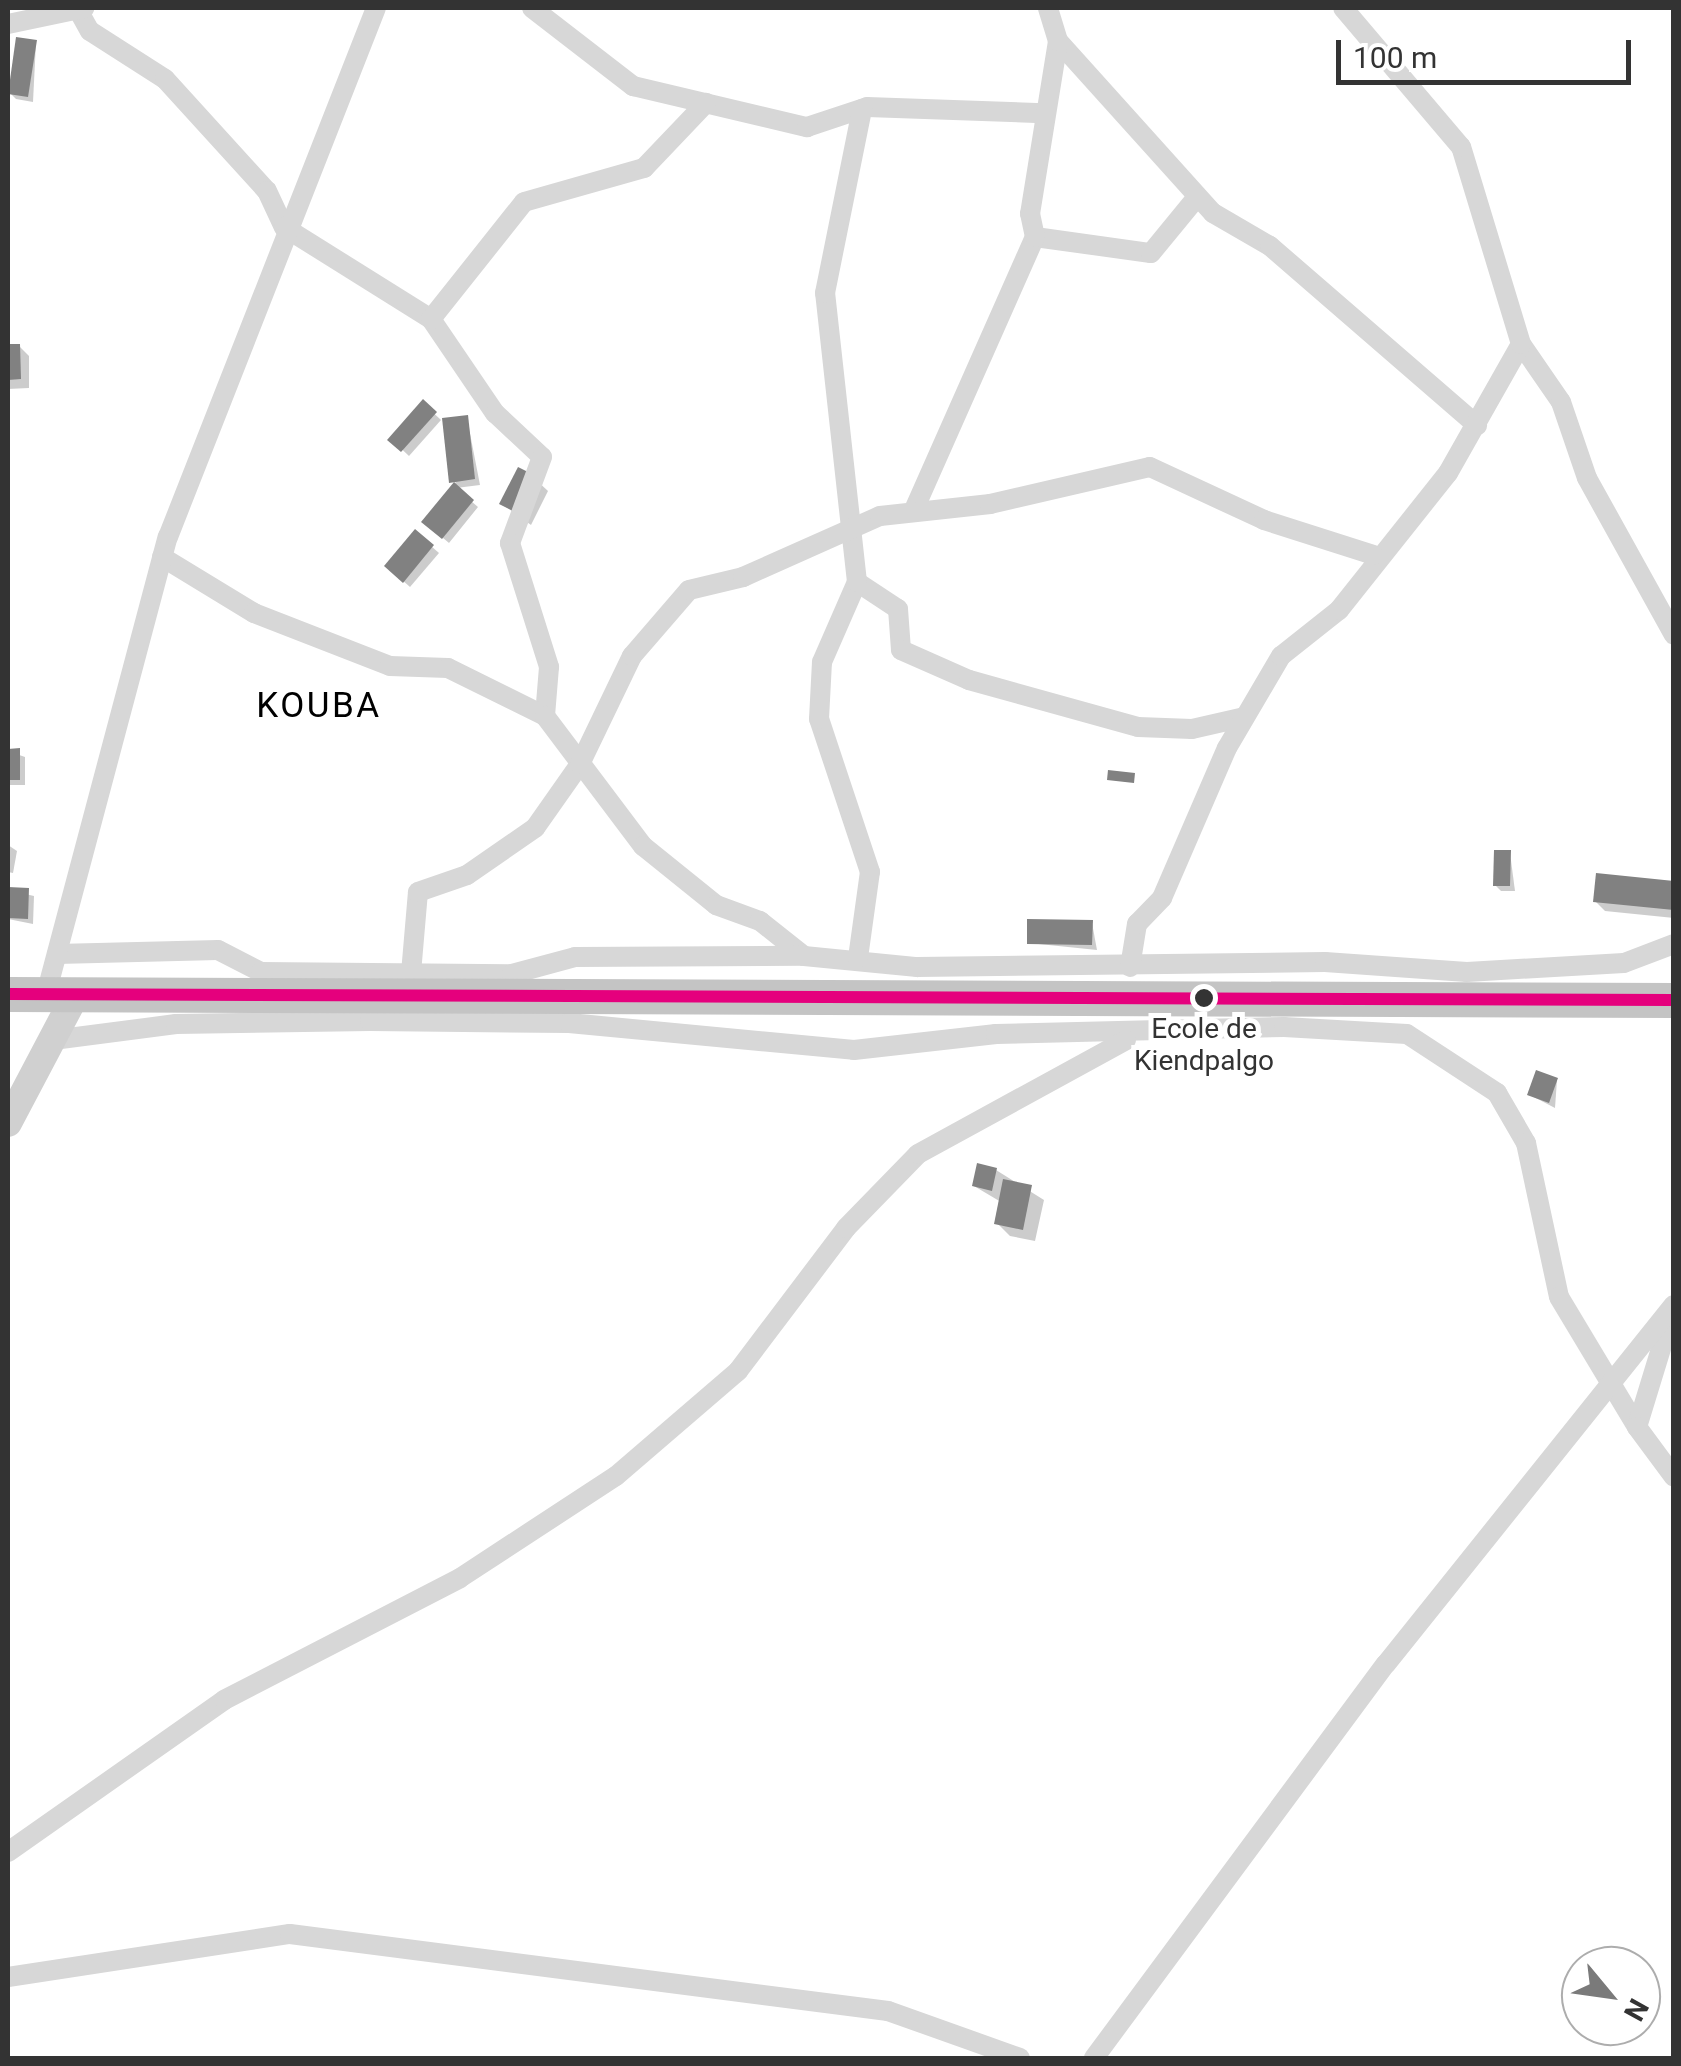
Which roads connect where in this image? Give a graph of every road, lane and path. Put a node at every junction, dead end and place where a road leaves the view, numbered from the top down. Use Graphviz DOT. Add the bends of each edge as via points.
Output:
graph roads {
  1 [pos="376,8"];
  2 [pos="532,8"];
  3 [pos="1048,8"];
  4 [pos="1343,8"];
  5 [pos="81,10"];
  6 [pos="8,24"];
  7 [pos="1058,42"];
  8 [pos="706,103"];
  9 [pos="862,109"];
  10 [pos="1043,113"];
  11 [pos="1198,197"];
  12 [pos="284,227"];
  13 [pos="1034,237"];
  14 [pos="431,319"];
  15 [pos="1520,344"];
  16 [pos="1477,425"];
  17 [pos="913,512"];
  18 [pos="845,529"];
  19 [pos="1374,556"];
  20 [pos="162,557"];
  21 [pos="857,582"];
  22 [pos="1674,634"];
  23 [pos="545,716"];
  24 [pos="1245,717"];
  25 [pos="580,764"];
  26 [pos="1674,944"];
  27 [pos="57,954"];
  28 [pos="804,956"];
  29 [pos="858,958"];
  30 [pos="1130,967"];
  31 [pos="410,984"];
  32 [pos="8,994"];
  33 [pos="61,994"];
  34 [pos="1674,1000"];
  35 [pos="1137,1036"];
  36 [pos="53,1040"];
  37 [pos="8,1122"];
  38 [pos="1674,1307"];
  39 [pos="1611,1384"];
  40 [pos="1637,1427"];
  41 [pos="1674,1477"];
  42 [pos="8,1852"];
  43 [pos="8,1977"];
  44 [pos="1020,2058"];
  45 [pos="1094,2058"];
  1 -- 12 [label="street"];
  2 -- 8 [label="street" via="633,86"];
  3 -- 7 [label="street"];
  4 -- 15 [label="street" via="1461,146"];
  5 -- 6 [label="street"];
  5 -- 12 [label="street" via="90,31 166,79 267,191"];
  7 -- 10 [label="street"];
  7 -- 11 [label="street"];
  8 -- 9 [label="street" via="807,127"];
  8 -- 14 [label="street" via="644,168 524,202"];
  9 -- 10 [label="street"];
  9 -- 18 [label="street" via="825,293"];
  10 -- 13 [label="street"];
  11 -- 13 [label="street" via="1151,253"];
  11 -- 16 [label="street" via="1270,246"];
  12 -- 14 [label="street"];
  12 -- 20 [label="street"];
  13 -- 17 [label="street"];
  14 -- 23 [label="street" via="495,413 542,457 510,542 546,649"];
  15 -- 16 [label="street"];
  15 -- 22 [label="street" via="1561,402 1587,478"];
  16 -- 19 [label="street" via="1448,473"];
  17 -- 18 [label="street"];
  17 -- 19 [label="street" via="1150,468 1264,520"];
  18 -- 21 [label="street"];
  18 -- 25 [label="street" via="743,577 689,590 662,614"];
  19 -- 24 [label="street" via="1338,610 1282,656"];
  20 -- 23 [label="street" via="254,612 390,666 448,668"];
  20 -- 27 [label="street"];
  21 -- 24 [label="street" via="898,610 901,650 969,680 1138,726 1192,729"];
  21 -- 29 [label="street" via="822,662 820,719 870,872"];
  23 -- 25 [label="street"];
  24 -- 30 [label="street" via="1162,898 1137,924"];
  25 -- 28 [label="street" via="644,846 716,905 760,921"];
  25 -- 31 [label="street" via="535,828 467,875 418,892"];
  26 -- 30 [label="street" via="1624,963 1486,971 1325,962"];
  27 -- 31 [label="street" via="218,950 261,972"];
  27 -- 33 [label="street"];
  28 -- 29 [label="street"];
  28 -- 31 [label="street" via="574,957 512,974"];
  29 -- 30 [label="street"];
  31 -- 33 [label="highway"];
  31 -- 34 [label="highway"];
  32 -- 33 [label="highway"];
  33 -- 36 [label="street"];
  35 -- 36 [label="street" via="996,1034 854,1050 569,1023 370,1021 176,1024"];
  35 -- 39 [label="street" via="1284,1027 1407,1034 1459,1062 1496,1093 1526,1143 1546,1205 1559,1297"];
  35 -- 42 [label="street" via="918,1154 846,1228 738,1371 616,1476 460,1578 224,1700"];
  36 -- 37 [label="street"];
  38 -- 39 [label="street"];
  38 -- 40 [label="street"];
  39 -- 40 [label="street"];
  39 -- 45 [label="street" via="1130,1999"];
  40 -- 41 [label="street"];
  43 -- 44 [label="street" via="290,1934 888,2011"];
}
